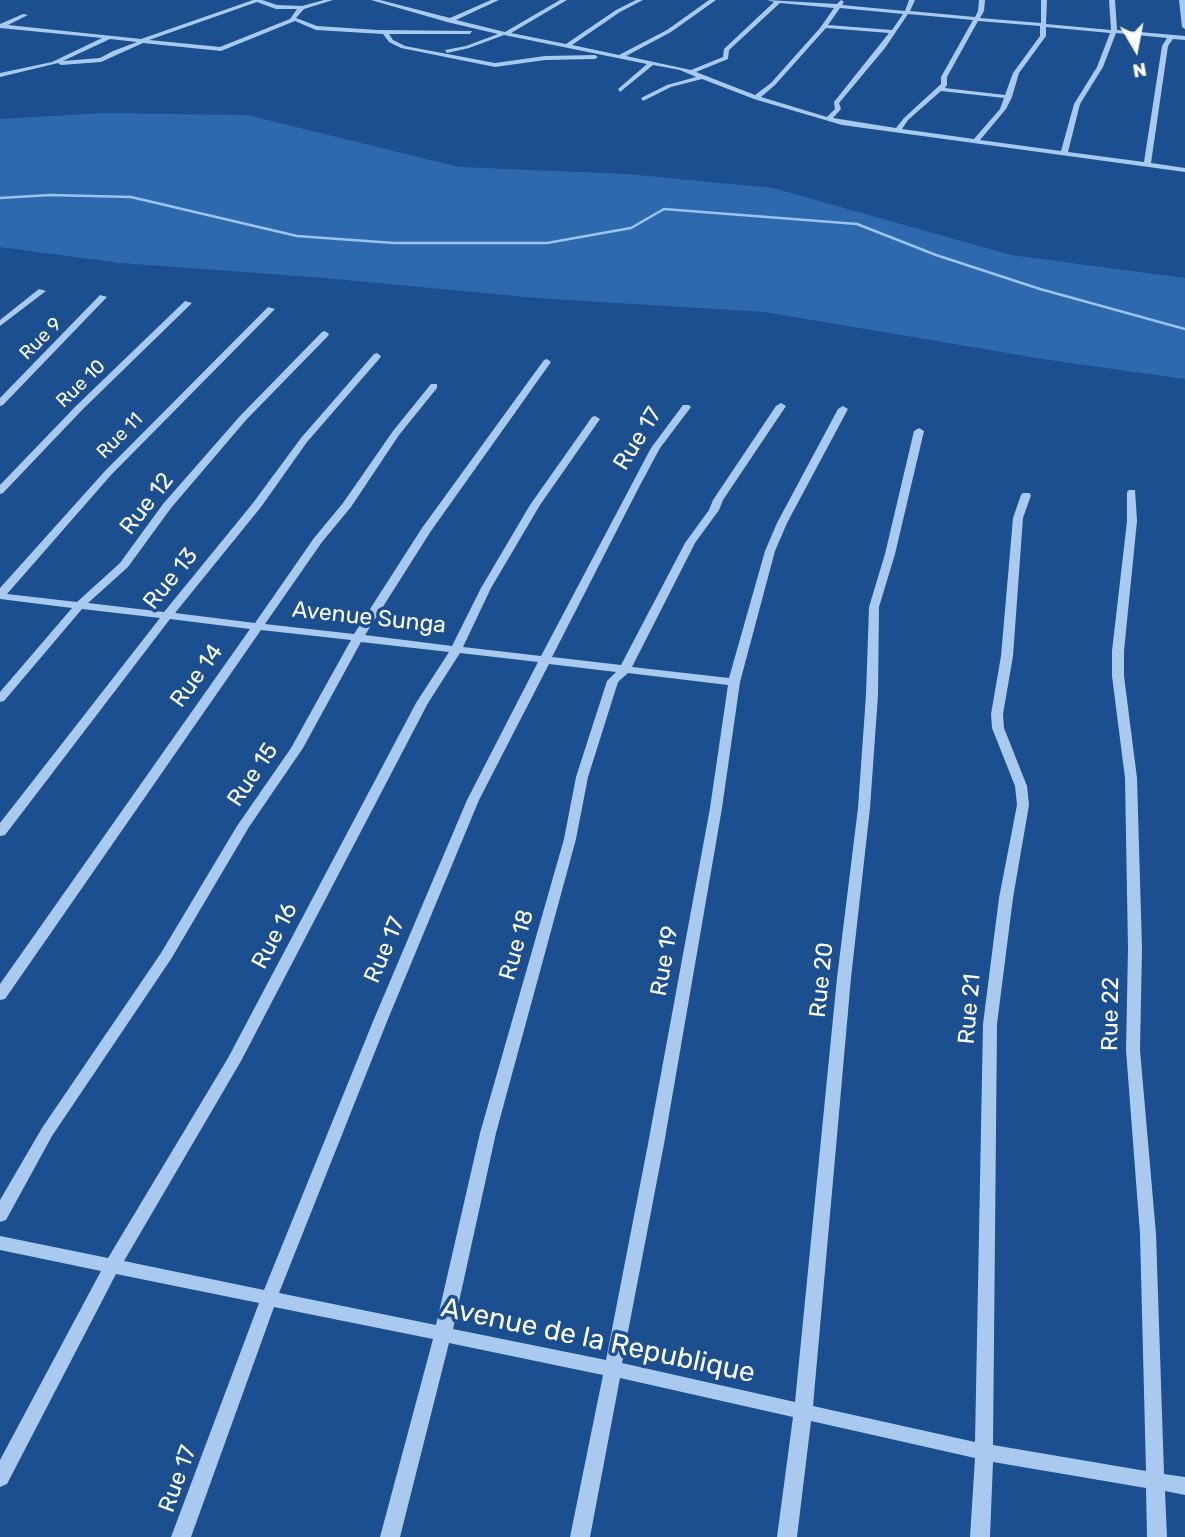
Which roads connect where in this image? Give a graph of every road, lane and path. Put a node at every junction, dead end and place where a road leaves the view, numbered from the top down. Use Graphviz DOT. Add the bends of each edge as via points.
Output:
graph roads {
  1 [pos="258,0"];
  2 [pos="330,0"];
  3 [pos="374,0"];
  4 [pos="496,0"];
  5 [pos="564,0"];
  6 [pos="640,0"];
  7 [pos="713,0"];
  8 [pos="770,0"];
  9 [pos="842,0"];
  10 [pos="912,0"];
  11 [pos="982,0"];
  12 [pos="1044,0"];
  13 [pos="1112,0"];
  14 [pos="1182,0"];
  15 [pos="414,1"];
  16 [pos="778,1"];
  17 [pos="402,6"];
  18 [pos="838,7"];
  19 [pos="302,8"];
  20 [pos="907,12"];
  21 [pos="25,15"];
  22 [pos="977,19"];
  23 [pos="293,20"];
  24 [pos="450,21"];
  25 [pos="1044,25"];
  26 [pos="4,26"];
  27 [pos="825,26"];
  28 [pos="1185,27"];
  29 [pos="385,32"];
  30 [pos="424,32"];
  31 [pos="476,32"];
  32 [pos="892,32"];
  33 [pos="1114,32"];
  34 [pos="502,33"];
  35 [pos="1171,37"];
  36 [pos="108,38"];
  37 [pos="1185,38"];
  38 [pos="142,42"];
  39 [pos="484,42"];
  40 [pos="567,46"];
  41 [pos="436,52"];
  42 [pos="598,55"];
  43 [pos="621,56"];
  44 [pos="54,63"];
  45 [pos="652,63"];
  46 [pos="576,67"];
  47 [pos="692,72"];
  48 [pos="0,75"];
  49 [pos="702,77"];
  50 [pos="939,89"];
  51 [pos="620,90"];
  52 [pos="1009,97"];
  53 [pos="643,99"];
  54 [pos="757,99"];
  55 [pos="828,120"];
  56 [pos="898,131"];
  57 [pos="976,141"];
  58 [pos="1064,152"];
  59 [pos="1147,164"];
  60 [pos="1185,170"];
  61 [pos="42,291"];
  62 [pos="103,297"];
  63 [pos="188,303"];
  64 [pos="271,309"];
  65 [pos="0,324"];
  66 [pos="325,334"];
  67 [pos="377,356"];
  68 [pos="547,362"];
  69 [pos="434,386"];
  70 [pos="0,402"];
  71 [pos="781,406"];
  72 [pos="686,407"];
  73 [pos="843,409"];
  74 [pos="595,419"];
  75 [pos="919,431"];
  76 [pos="0,491"];
  77 [pos="1132,492"];
  78 [pos="1026,495"];
  79 [pos="0,595"];
  80 [pos="80,605"];
  81 [pos="166,617"];
  82 [pos="257,628"];
  83 [pos="358,637"];
  84 [pos="456,648"];
  85 [pos="545,660"];
  86 [pos="625,669"];
  87 [pos="734,682"];
  88 [pos="0,699"];
  89 [pos="0,832"];
  90 [pos="0,995"];
  91 [pos="0,1215"];
  92 [pos="0,1243"];
  93 [pos="113,1266"];
  94 [pos="269,1298"];
  95 [pos="443,1334"];
  96 [pos="613,1369"];
  97 [pos="803,1412"];
  98 [pos="984,1452"];
  99 [pos="0,1478"];
  100 [pos="1155,1481"];
  101 [pos="1185,1486"];
  102 [pos="181,1537"];
  103 [pos="390,1537"];
  104 [pos="580,1537"];
  105 [pos="787,1537"];
  106 [pos="980,1537"];
  107 [pos="1157,1537"];
  1 -- 19 [label="street" via="276,7"];
  1 -- 38 [label="street"];
  2 -- 19 [label="street"];
  3 -- 17 [label="street"];
  4 -- 24 [label="street"];
  5 -- 34 [label="street"];
  6 -- 40 [label="street"];
  7 -- 43 [label="street" via="669,32"];
  8 -- 16 [label="street"];
  9 -- 18 [label="street"];
  10 -- 20 [label="street"];
  11 -- 22 [label="street"];
  12 -- 25 [label="street"];
  13 -- 33 [label="street"];
  14 -- 28 [label="street"];
  15 -- 17 [label="street"];
  16 -- 18 [label="street"];
  16 -- 47 [label="street" via="726,51 726,58"];
  17 -- 24 [label="street"];
  18 -- 20 [label="street"];
  18 -- 27 [label="street"];
  19 -- 23 [label="street"];
  20 -- 22 [label="street"];
  20 -- 32 [label="street"];
  21 -- 26 [label="street"];
  22 -- 25 [label="street"];
  22 -- 50 [label="street"];
  23 -- 29 [label="street" via="316,28"];
  23 -- 38 [label="street" via="225,49"];
  24 -- 30 [label="street"];
  24 -- 34 [label="street"];
  25 -- 33 [label="street"];
  25 -- 52 [label="street" via="1043,36 1016,73"];
  26 -- 36 [label="street"];
  27 -- 32 [label="street"];
  27 -- 54 [label="street"];
  29 -- 30 [label="street"];
  29 -- 41 [label="street" via="403,47"];
  30 -- 31 [label="street"];
  31 -- 34 [label="street"];
  31 -- 39 [label="street"];
  32 -- 55 [label="street" via="836,103 838,109"];
  33 -- 35 [label="street"];
  33 -- 58 [label="street" via="1100,67 1077,104"];
  34 -- 39 [label="street"];
  34 -- 40 [label="street"];
  35 -- 37 [label="street"];
  35 -- 59 [label="street"];
  36 -- 38 [label="street"];
  36 -- 44 [label="street"];
  38 -- 44 [label="street" via="101,60"];
  39 -- 41 [label="street"];
  40 -- 42 [label="street"];
  41 -- 42 [label="street" via="495,65"];
  42 -- 43 [label="street"];
  42 -- 46 [label="street"];
  43 -- 45 [label="street"];
  44 -- 48 [label="street"];
  45 -- 47 [label="street"];
  45 -- 51 [label="street"];
  47 -- 49 [label="street"];
  49 -- 53 [label="street"];
  49 -- 54 [label="street"];
  50 -- 52 [label="street"];
  50 -- 56 [label="street"];
  52 -- 57 [label="street"];
  54 -- 55 [label="street"];
  55 -- 56 [label="street"];
  56 -- 57 [label="street"];
  57 -- 58 [label="street"];
  58 -- 59 [label="street"];
  59 -- 60 [label="street"];
  61 -- 65 [label="street"];
  62 -- 70 [label="street, Rue 9"];
  63 -- 76 [label="street, Rue 10"];
  64 -- 79 [label="street, Rue 11" via="108,473"];
  66 -- 80 [label="street, Rue 12" via="243,418 167,506 124,565"];
  67 -- 81 [label="street, Rue 13" via="304,440"];
  68 -- 83 [label="street, Rue 15" via="426,530"];
  69 -- 82 [label="street, Rue 14"];
  71 -- 86 [label="street, Rue 18" via="690,543"];
  72 -- 85 [label="street, Rue 17" via="632,491"];
  73 -- 87 [label="street, Rue 19" via="770,551"];
  74 -- 84 [label="street, Rue 16" via="535,505"];
  75 -- 97 [label="street, Rue 20" via="874,607 863,820"];
  77 -- 100 [label="street, Rue 22" via="1118,676 1131,778 1133,1050 1148,1234"];
  78 -- 98 [label="street, Rue 21" via="1018,518 1007,656 997,714 1023,805 990,1024"];
  79 -- 80 [label="street, Avenue Sunga"];
  80 -- 81 [label="street, Avenue Sunga"];
  80 -- 88 [label="street, Rue 12"];
  81 -- 82 [label="street, Avenue Sunga"];
  81 -- 89 [label="street, Rue 13"];
  82 -- 83 [label="street, Avenue Sunga"];
  82 -- 90 [label="street, Rue 14"];
  83 -- 84 [label="street, Avenue Sunga"];
  83 -- 91 [label="street, Rue 15" via="297,748 41,1142"];
  84 -- 85 [label="street, Avenue Sunga"];
  84 -- 93 [label="street, Rue 16" via="399,744 228,1072"];
  85 -- 86 [label="street, Avenue Sunga"];
  85 -- 94 [label="street, Rue 17" via="483,779 429,902"];
  86 -- 87 [label="street, Avenue Sunga"];
  86 -- 95 [label="street, Rue 18" via="613,681 582,777 570,839 488,1133"];
  87 -- 96 [label="street, Rue 19" via="716,808"];
  92 -- 93 [label="street, Avenue de la Republique"];
  93 -- 94 [label="street, Avenue de la Republique"];
  93 -- 99 [label="street, Rue 16"];
  94 -- 95 [label="street, Avenue de la Republique"];
  94 -- 102 [label="street, Rue 17"];
  95 -- 96 [label="street, Avenue de la Republique"];
  95 -- 103 [label="street, Rue 18"];
  96 -- 97 [label="street, Avenue de la Republique"];
  96 -- 104 [label="street, Rue 19"];
  97 -- 98 [label="street, Avenue de la Republique"];
  97 -- 105 [label="street, Rue 20"];
  98 -- 100 [label="street, Avenue de la Republique"];
  98 -- 106 [label="street, Rue 21"];
  100 -- 101 [label="street, Avenue de la Republique"];
  100 -- 107 [label="street, Rue 22"];
}
